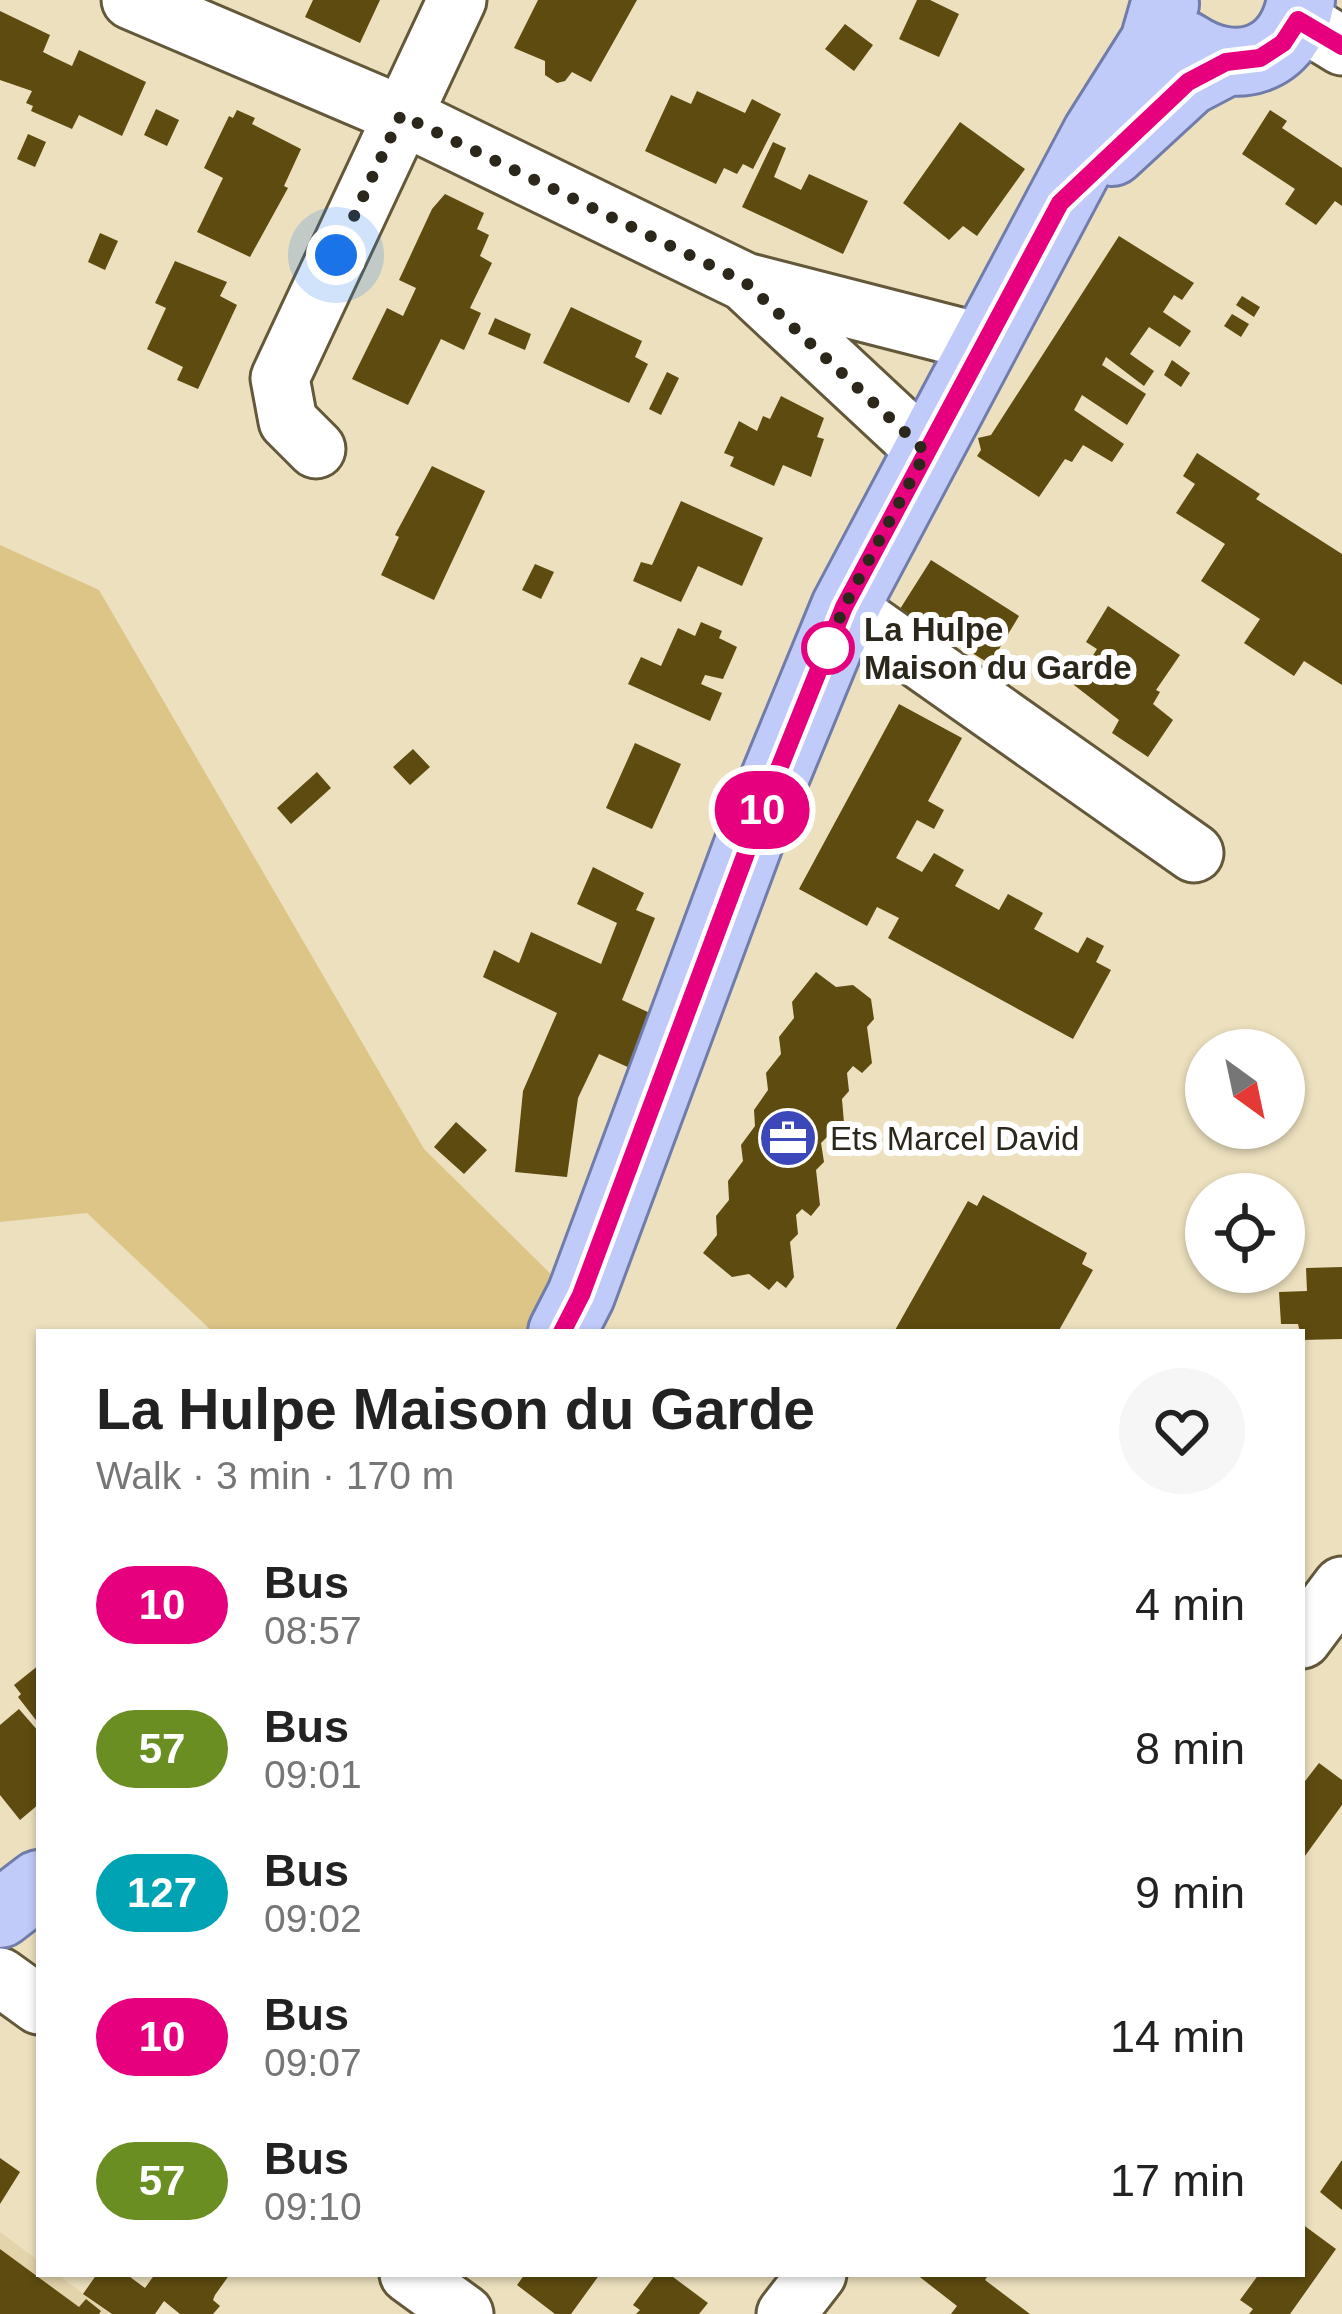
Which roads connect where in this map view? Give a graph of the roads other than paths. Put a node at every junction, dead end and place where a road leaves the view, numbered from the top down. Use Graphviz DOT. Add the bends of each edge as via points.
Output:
graph roads {
  1 [pos="131,0"];
  2 [pos="457,0"];
  3 [pos="1164,2"];
  4 [pos="1314,22"];
  5 [pos="1226,62"];
  6 [pos="401,115"];
  7 [pos="1060,203"];
  8 [pos="745,282"];
  9 [pos="983,343"];
  10 [pos="316,448"];
  11 [pos="926,452"];
  12 [pos="844,607"];
  13 [pos="1194,853"];
  14 [pos="564,1329"];
  15 [pos="1342,1586"];
  16 [pos="1305,1635"];
  17 [pos="36,1886"];
  18 [pos="0,1914"];
  19 [pos="0,1977"];
  20 [pos="36,2003"];
  21 [pos="413,2277"];
  22 [pos="815,2277"];
  23 [pos="464,2314"];
  24 [pos="786,2314"];
  1 -- 6 [label="street"];
  2 -- 6 [label="street"];
  3 -- 5 [label="main road" via="1184,44"];
  3 -- 7 [label="main road" via="1154,42"];
  4 -- 5 [label="main road" via="1260,58"];
  5 -- 7 [label="main road" via="1188,82"];
  6 -- 8 [label="street"];
  6 -- 10 [label="street" via="280,379 288,421"];
  7 -- 9 [label="main road"];
  8 -- 9 [label="street"];
  8 -- 11 [label="street"];
  9 -- 11 [label="main road"];
  11 -- 12 [label="main road"];
  12 -- 13 [label="street"];
  12 -- 14 [label="main road"];
  15 -- 16 [label="street"];
  17 -- 18 [label="main road"];
  19 -- 20 [label="street"];
  21 -- 23 [label="street"];
  22 -- 24 [label="street"];
}
